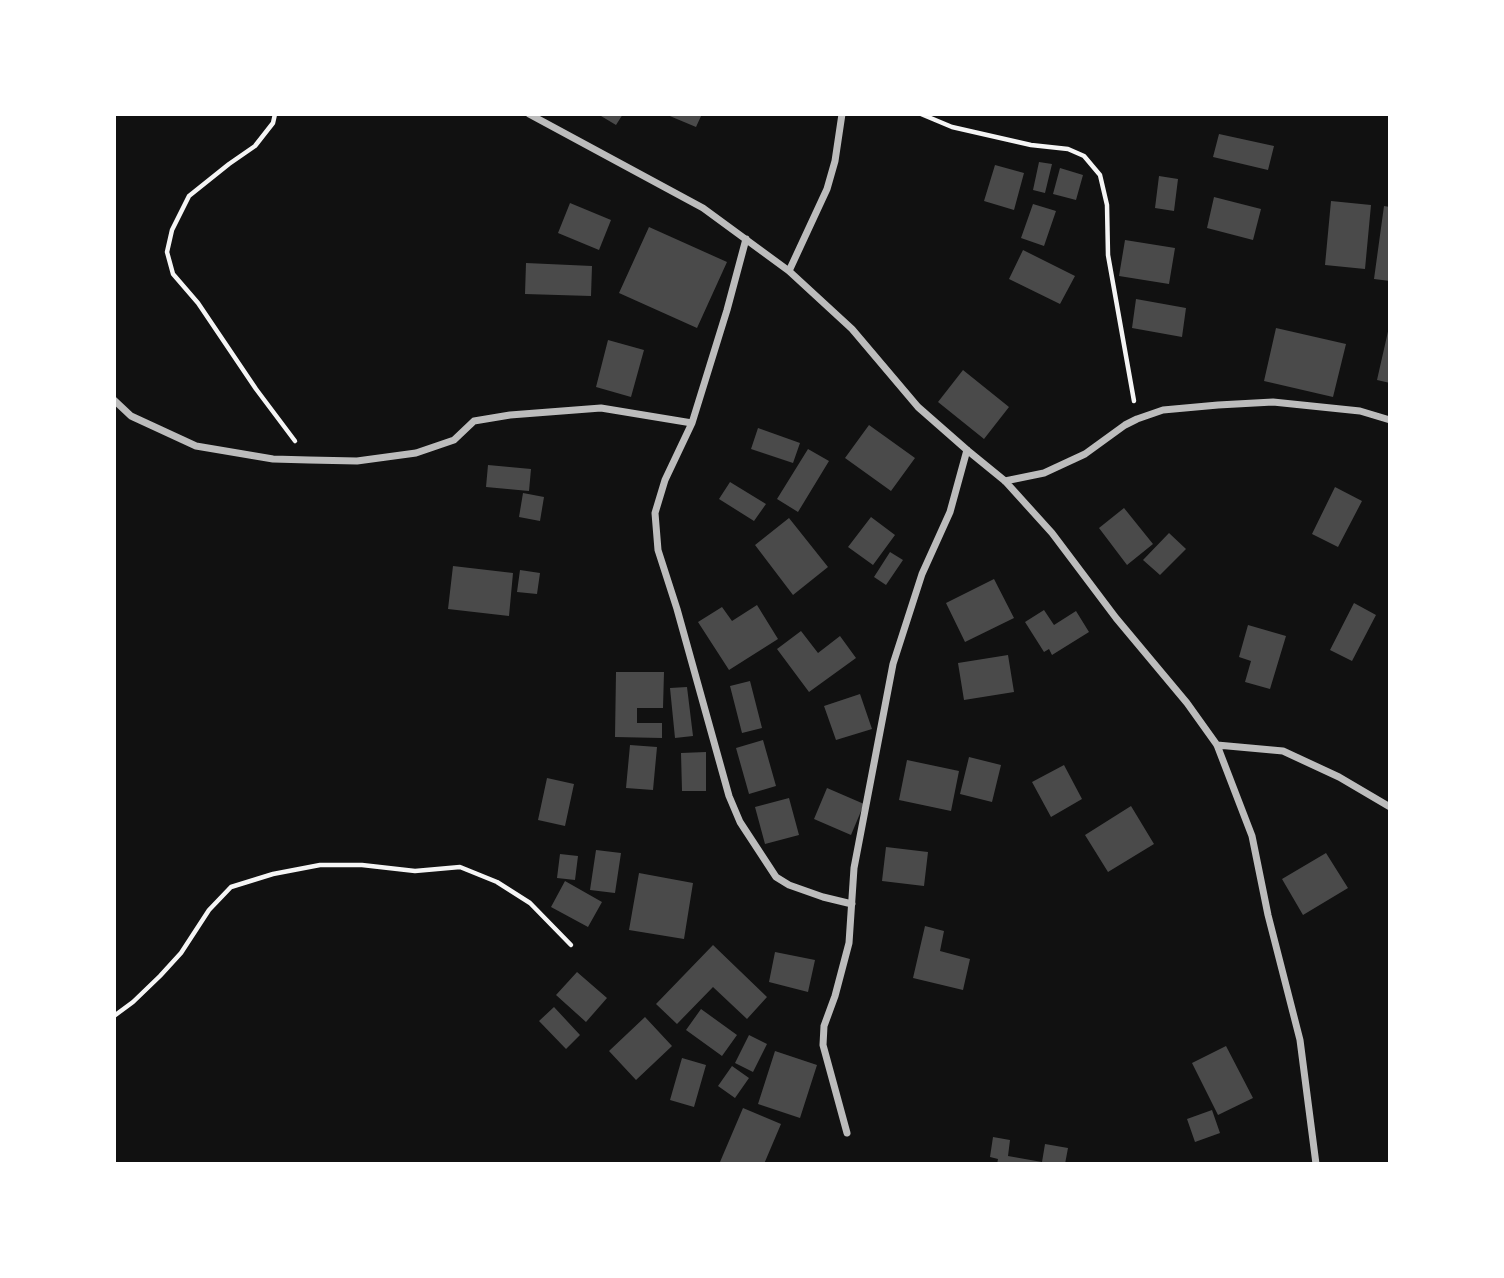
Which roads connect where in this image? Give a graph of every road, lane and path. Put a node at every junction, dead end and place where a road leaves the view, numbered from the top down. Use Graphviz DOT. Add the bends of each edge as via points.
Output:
graph roads {
  1 [pos="275,114"];
  2 [pos="529,114"];
  3 [pos="842,114"];
  4 [pos="922,114"];
  5 [pos="537,116"];
  6 [pos="746,239"];
  7 [pos="789,271"];
  8 [pos="114,400"];
  9 [pos="1137,419"];
  10 [pos="1390,420"];
  11 [pos="692,423"];
  12 [pos="967,450"];
  13 [pos="309,460"];
  14 [pos="1005,481"];
  15 [pos="1217,745"];
  16 [pos="1390,807"];
  17 [pos="852,904"];
  18 [pos="571,945"];
  19 [pos="114,1016"];
  20 [pos="847,1133"];
  21 [pos="1316,1164"];
  1 -- 13 [label="path" via="255,146 190,196 172,230 167,252 173,274"];
  2 -- 5 [label="street"];
  3 -- 7 [label="street" via="827,189"];
  4 -- 9 [label="path" via="953,127 1068,149 1084,156 1100,175 1107,205 1108,255"];
  5 -- 6 [label="street" via="703,208"];
  6 -- 7 [label="street"];
  6 -- 11 [label="street"];
  7 -- 12 [label="street" via="852,330 918,407"];
  8 -- 13 [label="street" via="131,416 196,446"];
  9 -- 10 [label="street" via="1163,410 1273,402 1360,411"];
  9 -- 14 [label="street" via="1085,454 1044,473"];
  11 -- 13 [label="street" via="601,408 510,415 474,421 454,440 416,453 357,461"];
  11 -- 17 [label="street" via="655,513 658,550 729,796 740,822 776,877"];
  12 -- 14 [label="street"];
  12 -- 17 [label="street" via="950,513 922,574 893,664 854,867"];
  14 -- 15 [label="street" via="1052,533"];
  15 -- 16 [label="street" via="1283,751"];
  15 -- 21 [label="street" via="1252,836 1300,1040"];
  17 -- 20 [label="street" via="849,943 824,1026 823,1045"];
  18 -- 19 [label="path" via="530,903 497,882 460,867 415,871 320,865 231,887 209,910 181,953"];
}
